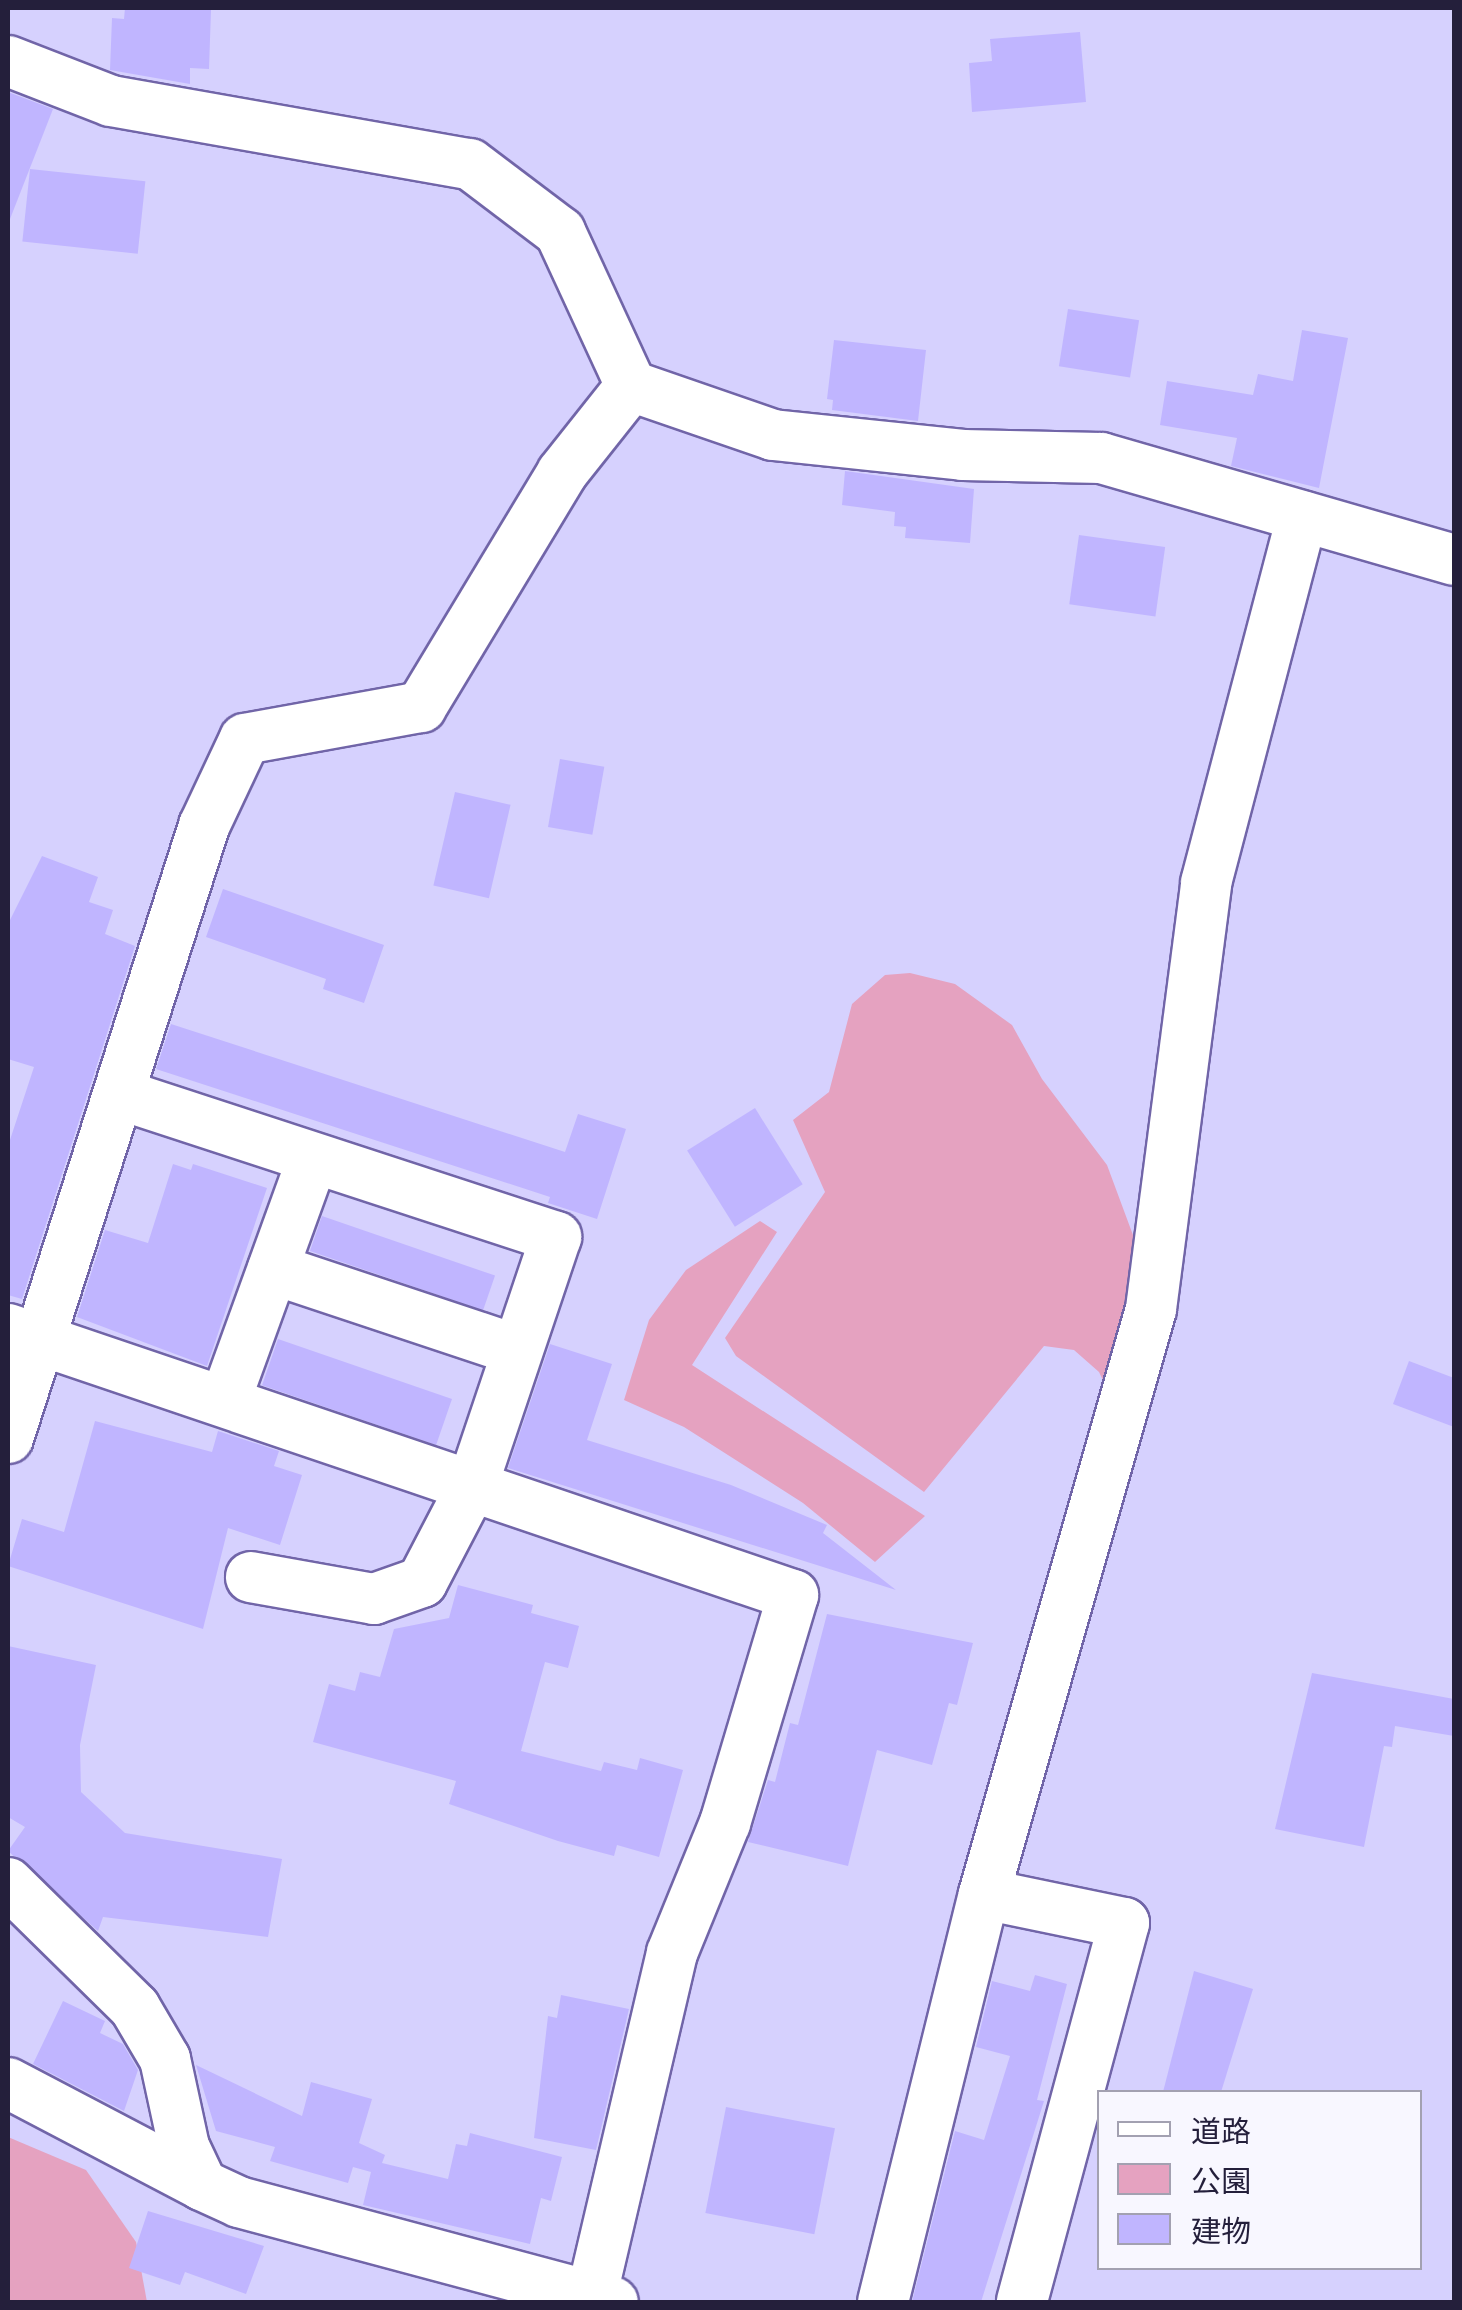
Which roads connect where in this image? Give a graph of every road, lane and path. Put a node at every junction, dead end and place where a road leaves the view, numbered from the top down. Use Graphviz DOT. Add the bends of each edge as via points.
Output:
graph roads {
  1 [pos="8,61"];
  2 [pos="631,386"];
  3 [pos="1302,516"];
  4 [pos="1454,560"];
  5 [pos="119,1094"];
  6 [pos="312,1158"];
  7 [pos="272,1269"];
  8 [pos="25,1333"];
  9 [pos="517,1350"];
  10 [pos="225,1401"];
  11 [pos="8,1438"];
  12 [pos="472,1486"];
  13 [pos="251,1576"];
  14 [pos="8,1884"];
  15 [pos="984,1894"];
  16 [pos="8,2083"];
  17 [pos="202,2185"];
  18 [pos="598,2300"];
  19 [pos="883,2302"];
  20 [pos="1022,2302"];
  1 -- 2 [label="street" via="111,100 470,164 560,232"];
  2 -- 3 [label="street" via="773,435 963,455 1101,458"];
  2 -- 5 [label="street" via="562,473 422,707 244,739 204,826"];
  3 -- 4 [label="street"];
  3 -- 15 [label="street" via="1206,882 1151,1309"];
  5 -- 6 [label="street"];
  5 -- 8 [label="street"];
  6 -- 7 [label="street"];
  6 -- 9 [label="street" via="556,1237"];
  7 -- 9 [label="street"];
  7 -- 10 [label="street"];
  8 -- 10 [label="street"];
  8 -- 11 [label="street"];
  9 -- 12 [label="street"];
  10 -- 12 [label="street"];
  12 -- 13 [label="street" via="422,1582 374,1599"];
  12 -- 18 [label="street" via="792,1595 725,1823 672,1954"];
  14 -- 17 [label="street" via="135,2008 166,2059 184,2146"];
  15 -- 19 [label="street"];
  15 -- 20 [label="street" via="1124,1924"];
  16 -- 17 [label="street"];
  17 -- 18 [label="street" via="239,2202"];
}
